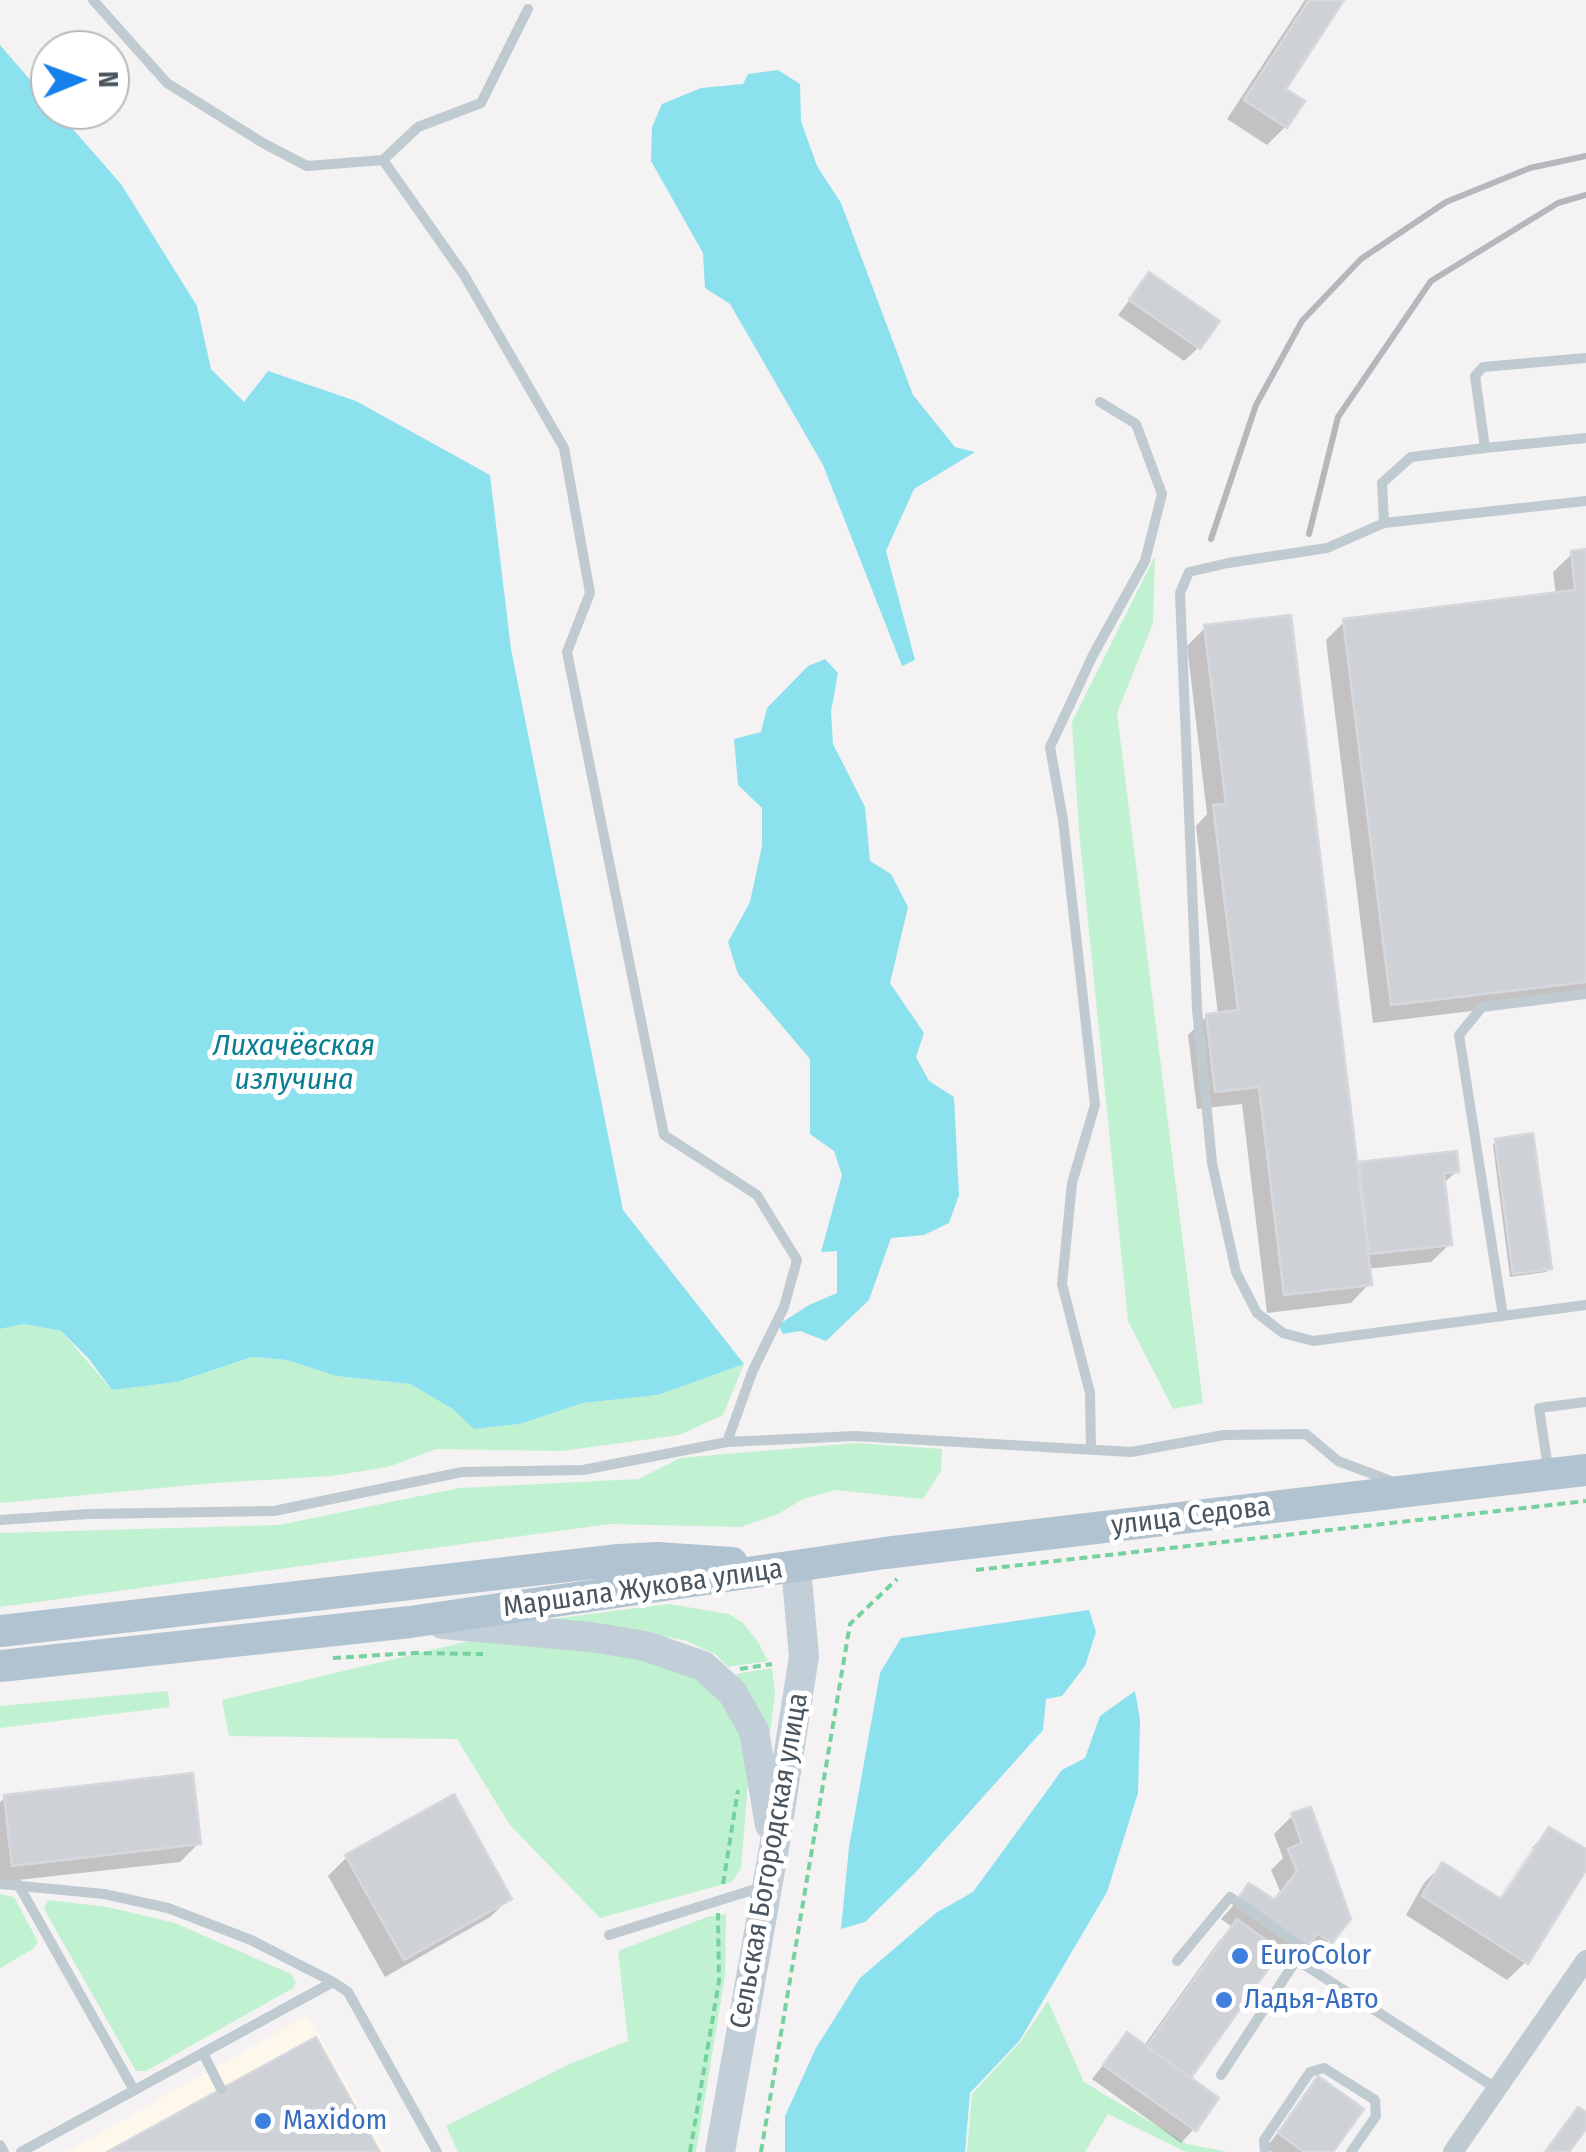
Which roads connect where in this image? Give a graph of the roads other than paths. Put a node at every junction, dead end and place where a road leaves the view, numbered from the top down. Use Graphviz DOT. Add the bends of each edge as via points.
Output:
graph roads {
  1 [pos="93,0"];
  2 [pos="528,9"];
  3 [pos="383,160"];
  4 [pos="1586,358"];
  5 [pos="1100,402"];
  6 [pos="1586,438"];
  7 [pos="1484,448"];
  8 [pos="1586,501"];
  9 [pos="1384,523"];
  10 [pos="1586,994"];
  11 [pos="1586,1305"];
  12 [pos="1502,1316"];
  13 [pos="1586,1402"];
  14 [pos="727,1442"];
  15 [pos="1091,1450"];
  16 [pos="1586,1470"];
  17 [pos="1549,1474"];
  18 [pos="1416,1490"];
  19 [pos="0,1520"];
  20 [pos="796,1568"];
  21 [pos="410,1622"];
  22 [pos="0,1631"];
  23 [pos="0,1666"];
  24 [pos="774,1848"];
  25 [pos="0,1884"];
  26 [pos="18,1884"];
  27 [pos="768,1885"];
  28 [pos="609,1934"];
  29 [pos="1297,1960"];
  30 [pos="1586,1960"];
  31 [pos="1177,1961"];
  32 [pos="333,1982"];
  33 [pos="203,2053"];
  34 [pos="1222,2075"];
  35 [pos="221,2089"];
  36 [pos="1496,2089"];
  37 [pos="134,2090"];
  38 [pos="0,2145"];
  39 [pos="39,2148"];
  40 [pos="4,2152"];
  41 [pos="21,2152"];
  42 [pos="437,2152"];
  43 [pos="720,2152"];
  44 [pos="1264,2152"];
  45 [pos="1351,2152"];
  46 [pos="1453,2152"];
  1 -- 3 [label="lane" via="167,83 262,143 307,166"];
  2 -- 3 [label="lane" via="481,103 418,127"];
  3 -- 14 [label="lane" via="464,274 564,448 590,593 567,652 664,1135 757,1195 797,1260"];
  4 -- 7 [label="lane" via="1483,367 1475,376"];
  5 -- 15 [label="lane" via="1136,424 1162,494 1145,560 1050,747 1095,1105 1072,1183 1062,1284 1090,1393"];
  6 -- 7 [label="lane"];
  7 -- 9 [label="lane" via="1410,457 1382,482"];
  8 -- 9 [label="lane"];
  9 -- 12 [label="lane" via="1327,548 1190,572 1180,593 1197,1010 1212,1163 1236,1272 1256,1313 1282,1333 1313,1341"];
  10 -- 12 [label="lane" via="1482,1008 1459,1034"];
  11 -- 12 [label="lane"];
  13 -- 17 [label="lane" via="1539,1408"];
  14 -- 15 [label="lane" via="854,1436"];
  14 -- 19 [label="lane" via="583,1470 462,1472 274,1511"];
  15 -- 18 [label="lane" via="1131,1452 1224,1435 1306,1434 1338,1461"];
  16 -- 17 [label="main road, улица Седова"];
  17 -- 18 [label="main road, улица Седова"];
  18 -- 20 [label="main road, улица Седова"];
  20 -- 21 [label="main road, Маршала Жукова улица"];
  20 -- 22 [label="main road, Маршала Жукова улица" via="619,1560"];
  20 -- 24 [label="main road, Сельская Богородская улица" via="804,1656"];
  21 -- 23 [label="main road, Маршала Жукова улица"];
  21 -- 24 [label="main road" via="591,1637 703,1666 732,1692 754,1731"];
  24 -- 27 [label="main road, Сельская Богородская улица"];
  25 -- 26 [label="lane"];
  26 -- 32 [label="lane" via="168,1908"];
  26 -- 37 [label="lane"];
  27 -- 28 [label="lane"];
  27 -- 43 [label="main road, Сельская Богородская улица"];
  29 -- 31 [label="lane" via="1304,1948 1230,1897"];
  29 -- 34 [label="lane"];
  29 -- 36 [label="lane"];
  30 -- 36 [label="street"];
  32 -- 33 [label="lane"];
  32 -- 42 [label="lane" via="348,1992"];
  33 -- 35 [label="lane"];
  33 -- 37 [label="lane"];
  36 -- 46 [label="street"];
  37 -- 39 [label="lane"];
  38 -- 40 [label="lane"];
  39 -- 41 [label="lane"];
  44 -- 45 [label="lane" via="1264,2140 1310,2072 1324,2068 1375,2100 1376,2116"];
}
